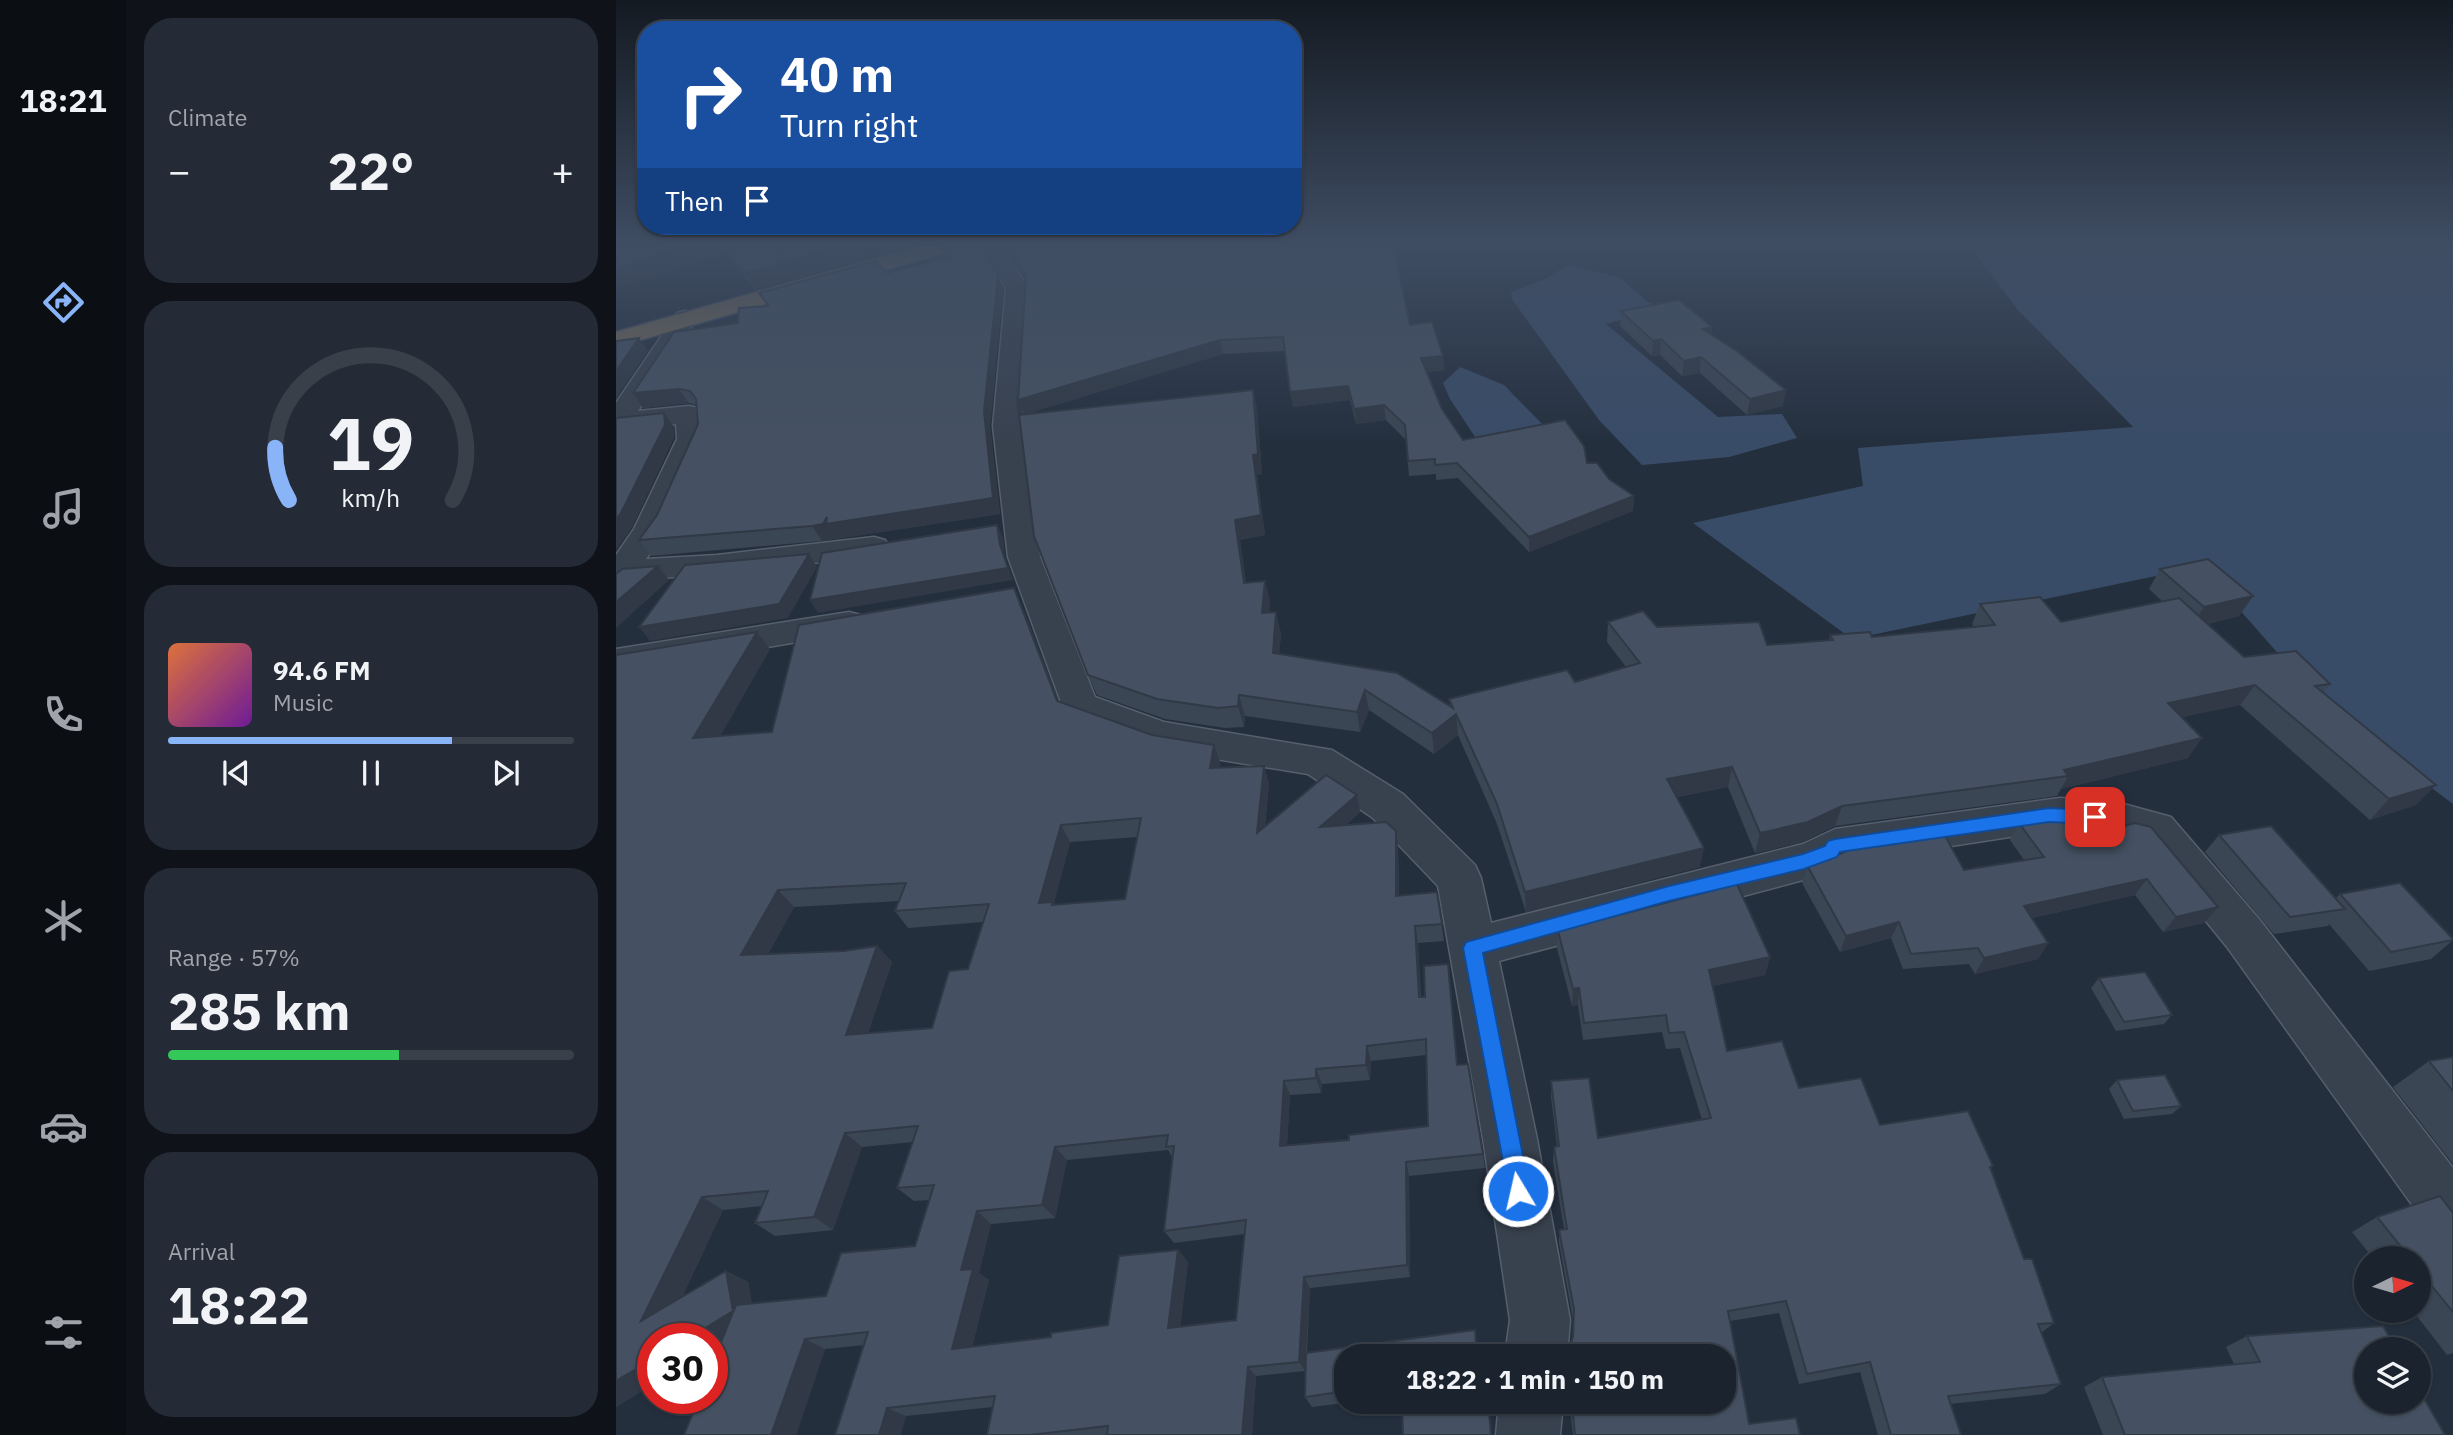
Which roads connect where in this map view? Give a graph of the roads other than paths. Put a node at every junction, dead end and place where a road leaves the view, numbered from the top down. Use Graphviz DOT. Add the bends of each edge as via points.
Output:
graph roads {
  1 [pos="710,311"];
  2 [pos="1015,311"];
  3 [pos="685,318"];
  4 [pos="616,340"];
  5 [pos="905,542"];
  6 [pos="619,575"];
  7 [pos="875,619"];
  8 [pos="616,661"];
  9 [pos="1473,948"];
  10 [pos="2453,1214"];
  11 [pos="1537,1344"];
  12 [pos="1530,1414"];
  13 [pos="1528,1435"];
  1 -- 3 [label="highway"];
  2 -- 9 [label="street" via="1003,525 1024,558 1023,593 1079,706 1160,736 1318,761 1388,806 1459,878"];
  3 -- 4 [label="highway"];
  3 -- 6 [label="street" via="617,422 689,414 691,439 650,529"];
  5 -- 6 [label="street"];
  7 -- 8 [label="street"];
  9 -- 10 [label="street" via="1804,861 1835,846 2049,815 2143,824 2171,846 2243,933"];
  9 -- 11 [label="street" via="1540,1320"];
  12 -- 13 [label="street"];
}
